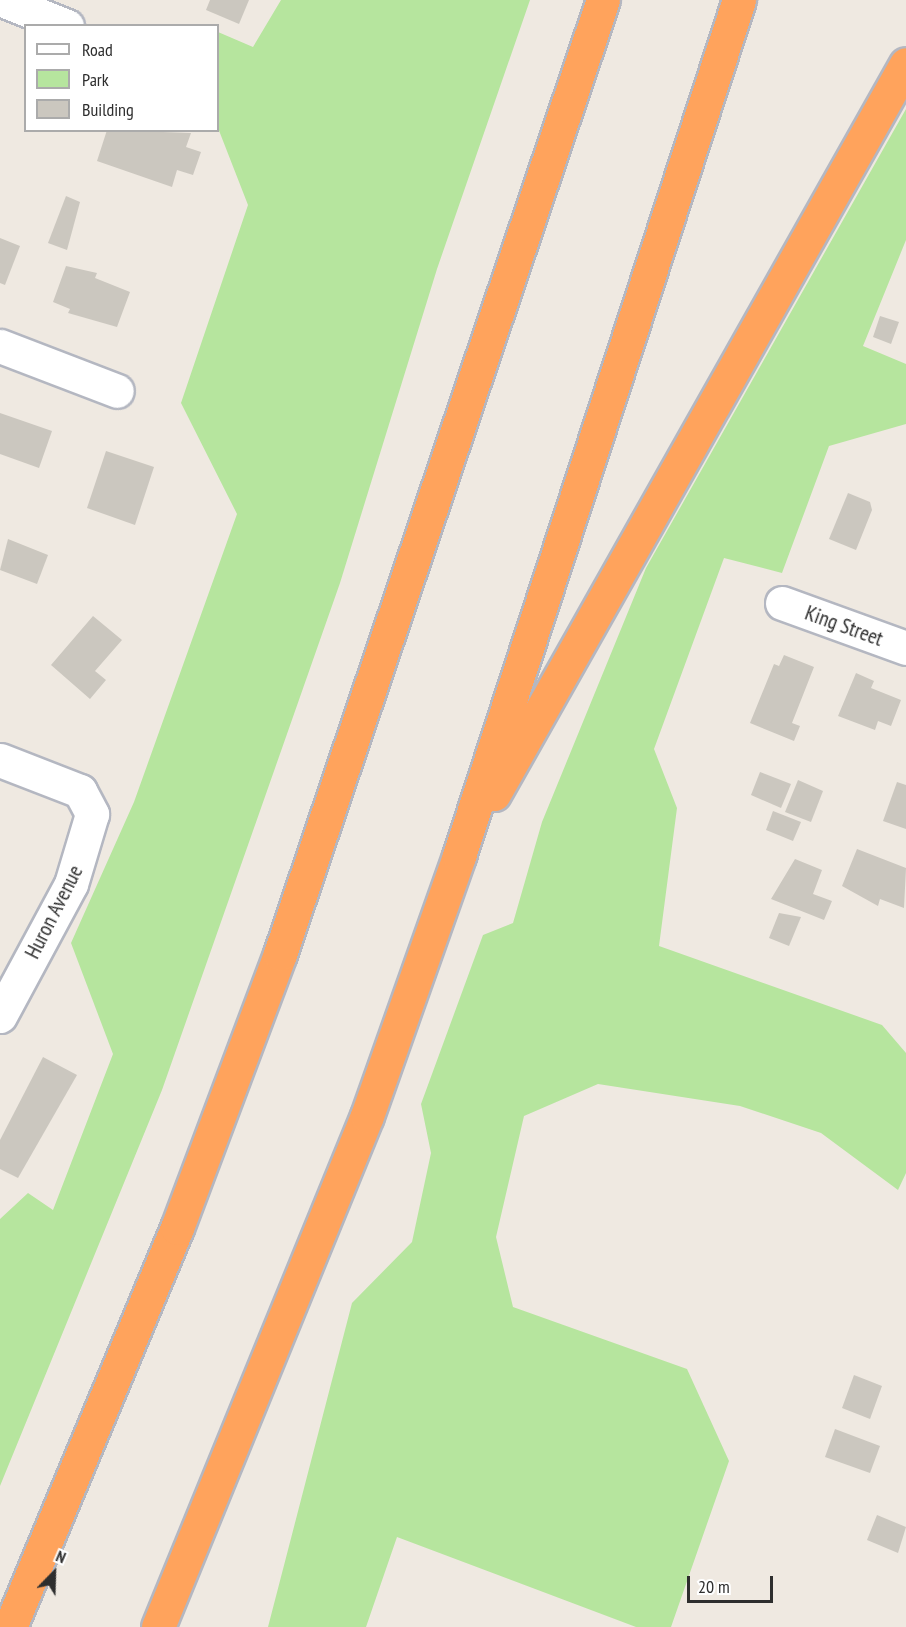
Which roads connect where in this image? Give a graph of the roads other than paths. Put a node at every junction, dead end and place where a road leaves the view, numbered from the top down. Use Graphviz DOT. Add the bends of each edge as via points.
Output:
graph roads {
  1 [pos="2,0"];
  2 [pos="603,0"];
  3 [pos="739,0"];
  4 [pos="62,24"];
  5 [pos="906,64"];
  6 [pos="0,346"];
  7 [pos="117,391"];
  8 [pos="782,603"];
  9 [pos="906,648"];
  10 [pos="0,760"];
  11 [pos="459,856"];
  12 [pos="0,1016"];
  13 [pos="10,1627"];
  14 [pos="158,1627"];
  1 -- 4 [label="street"];
  2 -- 13 [label="highway" via="280,954 177,1228"];
  3 -- 11 [label="highway"];
  5 -- 11 [label="highway" via="733,379"];
  6 -- 7 [label="street"];
  8 -- 9 [label="street, King Street"];
  10 -- 12 [label="street, Huron Avenue" via="80,791 91,804 89,838 71,884"];
  11 -- 14 [label="highway" via="367,1116"];
}
